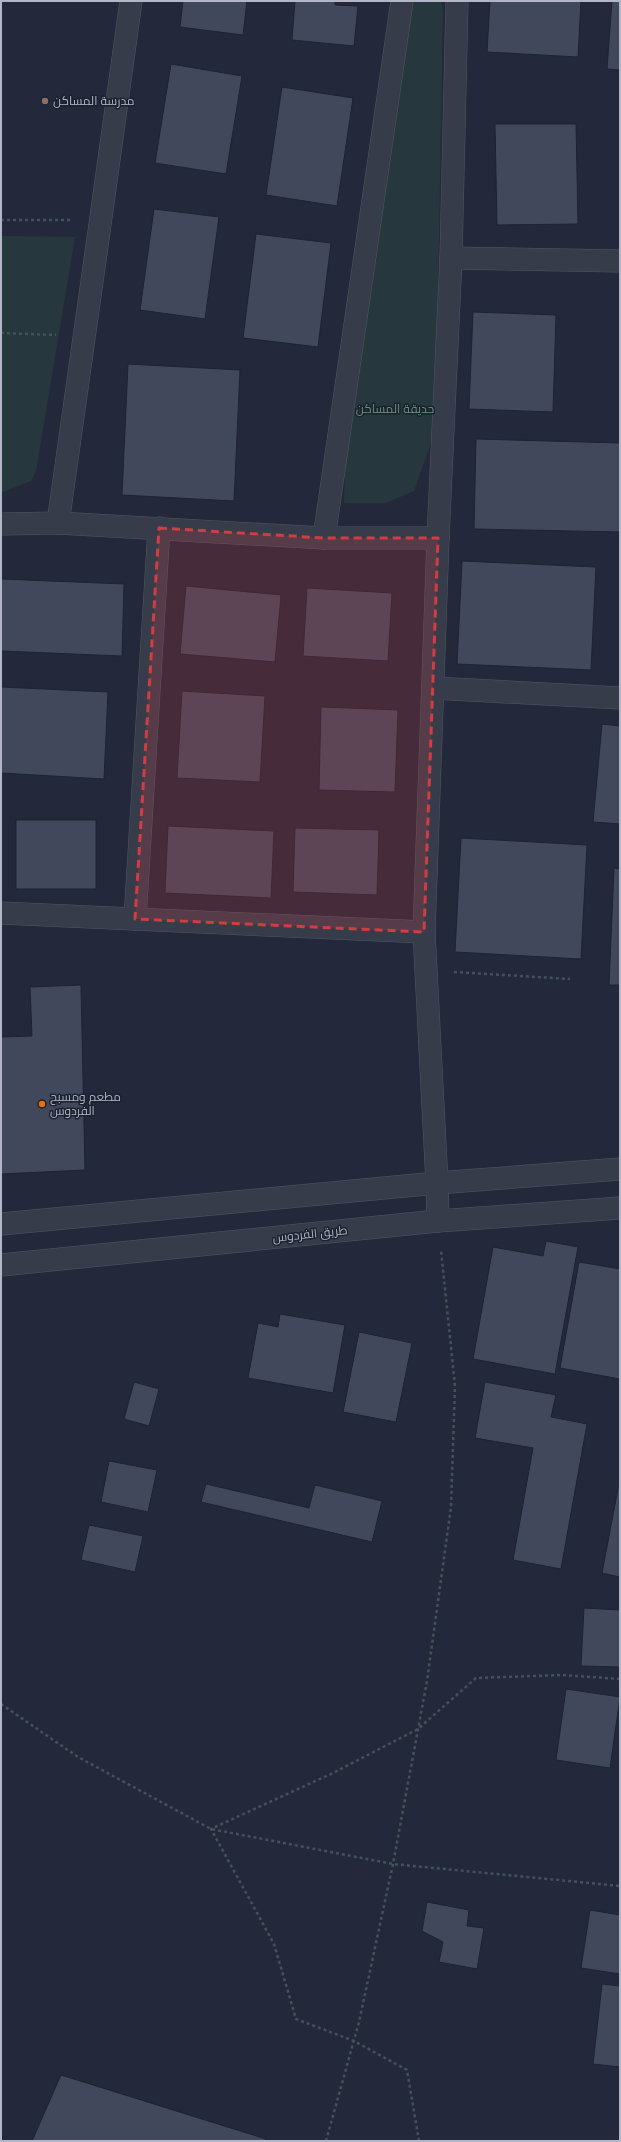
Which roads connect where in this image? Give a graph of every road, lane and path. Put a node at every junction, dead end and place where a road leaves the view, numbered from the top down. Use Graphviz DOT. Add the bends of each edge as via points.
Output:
graph roads {
  1 [pos="131,1"];
  2 [pos="402,1"];
  3 [pos="457,1"];
  4 [pos="1,220"];
  5 [pos="100,220"];
  6 [pos="452,258"];
  7 [pos="620,261"];
  8 [pos="1,333"];
  9 [pos="86,336"];
  10 [pos="58,523"];
  11 [pos="1,524"];
  12 [pos="159,528"];
  13 [pos="324,538"];
  14 [pos="438,538"];
  15 [pos="433,688"];
  16 [pos="620,698"];
  17 [pos="1,913"];
  18 [pos="135,919"];
  19 [pos="424,932"];
  20 [pos="426,970"];
  21 [pos="570,980"];
  22 [pos="620,1169"];
  23 [pos="437,1183"];
  24 [pos="620,1208"];
  25 [pos="438,1221"];
  26 [pos="1,1224"];
  27 [pos="1,1265"];
  28 [pos="620,1679"];
  29 [pos="1,1704"];
  30 [pos="418,1729"];
  31 [pos="211,1829"];
  32 [pos="393,1864"];
  33 [pos="620,1886"];
  34 [pos="354,2041"];
  35 [pos="326,2141"];
  36 [pos="419,2141"];
  1 -- 5 [label="street"];
  2 -- 13 [label="street"];
  3 -- 6 [label="street"];
  4 -- 5 [label="path"];
  5 -- 9 [label="street"];
  6 -- 7 [label="street"];
  6 -- 14 [label="street"];
  8 -- 9 [label="path"];
  9 -- 10 [label="street"];
  10 -- 11 [label="street"];
  10 -- 12 [label="street"];
  12 -- 13 [label="street"];
  12 -- 18 [label="street"];
  13 -- 14 [label="street"];
  14 -- 15 [label="street"];
  15 -- 16 [label="street"];
  15 -- 19 [label="street"];
  17 -- 18 [label="street"];
  18 -- 19 [label="street"];
  19 -- 20 [label="street"];
  20 -- 21 [label="path"];
  20 -- 23 [label="street"];
  22 -- 23 [label="street"];
  23 -- 25 [label="street"];
  23 -- 26 [label="street"];
  24 -- 25 [label="street, طريق الفردوس"];
  25 -- 27 [label="street, طريق الفردوس"];
  25 -- 30 [label="path" via="455,1386 451,1507"];
  28 -- 30 [label="path" via="562,1674 476,1678"];
  29 -- 31 [label="path" via="78,1757"];
  30 -- 31 [label="path" via="331,1774"];
  30 -- 32 [label="path"];
  31 -- 32 [label="path"];
  31 -- 34 [label="path" via="274,1944 296,2019"];
  32 -- 33 [label="path"];
  32 -- 34 [label="path"];
  34 -- 35 [label="path"];
  34 -- 36 [label="path" via="407,2070"];
}
